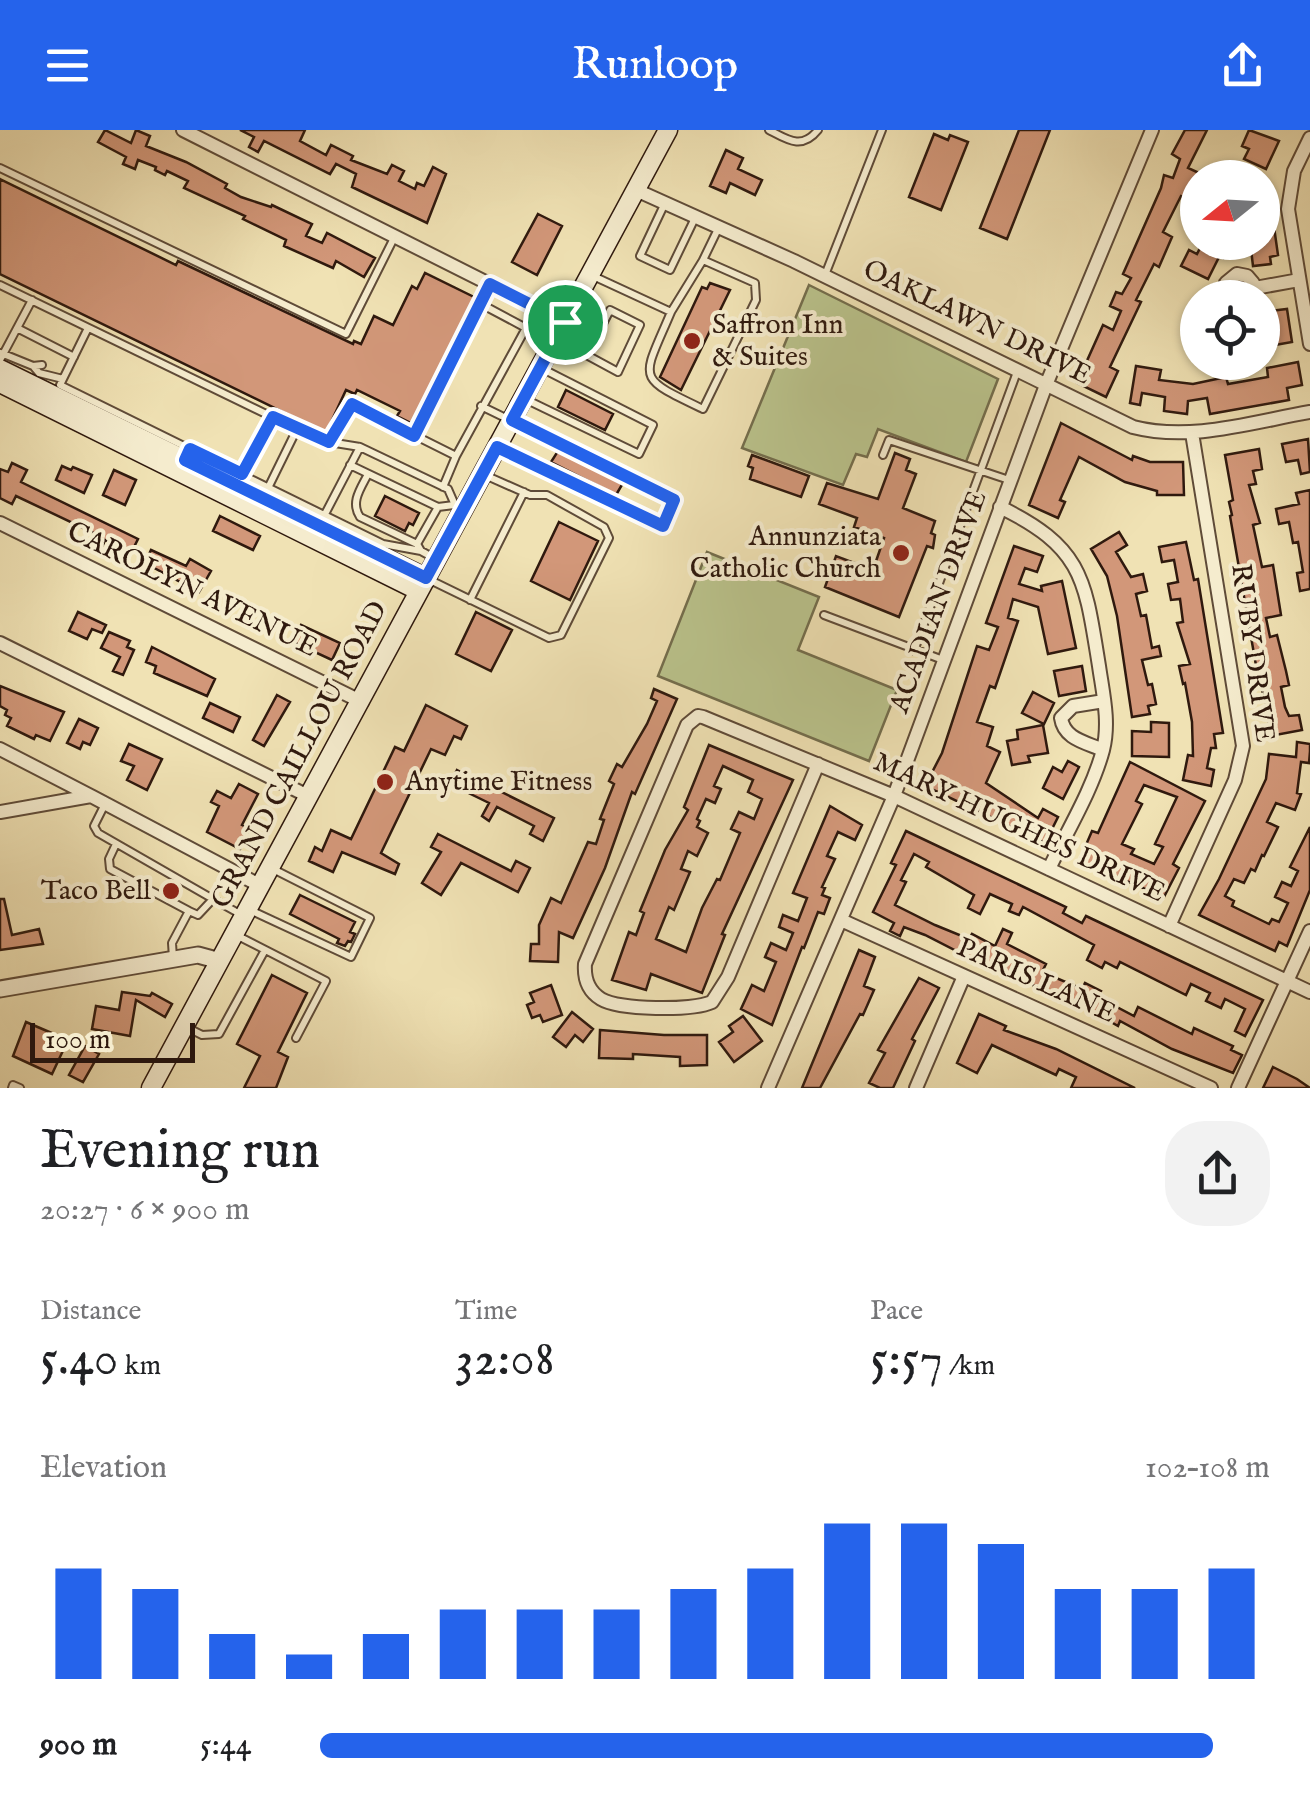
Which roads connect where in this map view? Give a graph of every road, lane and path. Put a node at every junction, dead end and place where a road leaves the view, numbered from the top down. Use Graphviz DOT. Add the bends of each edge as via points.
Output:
graph roads {
  1 [pos="182,130"];
  2 [pos="769,130"];
  3 [pos="818,130"];
  4 [pos="882,130"];
  5 [pos="1152,130"];
  6 [pos="662,132"];
  7 [pos="1310,138"];
  8 [pos="0,168"];
  9 [pos="636,190"];
  10 [pos="665,204"];
  11 [pos="696,217"];
  12 [pos="719,228"];
  13 [pos="395,236"];
  14 [pos="703,260"];
  15 [pos="590,275"];
  16 [pos="824,276"];
  17 [pos="1299,280"];
  18 [pos="490,284"];
  19 [pos="0,285"];
  20 [pos="1280,285"];
  21 [pos="32,300"];
  22 [pos="481,304"];
  23 [pos="672,312"];
  24 [pos="17,328"];
  25 [pos="88,328"];
  26 [pos="560,330"];
  27 [pos="1310,344"];
  28 [pos="587,355"];
  29 [pos="74,356"];
  30 [pos="1,358"];
  31 [pos="540,368"];
  32 [pos="52,370"];
  33 [pos="1017,370"];
  34 [pos="0,383"];
  35 [pos="60,385"];
  36 [pos="1046,385"];
  37 [pos="524,399"];
  38 [pos="482,406"];
  39 [pos="1310,412"];
  40 [pos="273,417"];
  41 [pos="512,420"];
  42 [pos="298,428"];
  43 [pos="1192,433"];
  44 [pos="414,436"];
  45 [pos="329,442"];
  46 [pos="360,447"];
  47 [pos="497,447"];
  48 [pos="188,454"];
  49 [pos="456,456"];
  50 [pos="883,456"];
  51 [pos="350,465"];
  52 [pos="979,470"];
  53 [pos="242,474"];
  54 [pos="368,474"];
  55 [pos="483,474"];
  56 [pos="1010,480"];
  57 [pos="270,486"];
  58 [pos="442,487"];
  59 [pos="524,492"];
  60 [pos="438,507"];
  61 [pos="459,507"];
  62 [pos="1000,507"];
  63 [pos="298,508"];
  64 [pos="324,516"];
  65 [pos="0,523"];
  66 [pos="381,550"];
  67 [pos="425,551"];
  68 [pos="423,585"];
  69 [pos="470,600"];
  70 [pos="824,615"];
  71 [pos="0,643"];
  72 [pos="914,651"];
  73 [pos="945,660"];
  74 [pos="1104,701"];
  75 [pos="362,702"];
  76 [pos="0,749"];
  77 [pos="1103,750"];
  78 [pos="818,764"];
  79 [pos="90,796"];
  80 [pos="308,796"];
  81 [pos="894,796"];
  82 [pos="105,804"];
  83 [pos="0,812"];
  84 [pos="116,844"];
  85 [pos="270,868"];
  86 [pos="1049,869"];
  87 [pos="260,886"];
  88 [pos="213,899"];
  89 [pos="189,912"];
  90 [pos="247,913"];
  91 [pos="841,920"];
  92 [pos="1169,926"];
  93 [pos="1310,930"];
  94 [pos="235,934"];
  95 [pos="265,950"];
  96 [pos="173,959"];
  97 [pos="220,961"];
  98 [pos="964,976"];
  99 [pos="1286,982"];
  100 [pos="0,989"];
  101 [pos="1310,992"];
  102 [pos="185,1026"];
  103 [pos="296,1038"];
  104 [pos="12,1088"];
  105 [pos="20,1088"];
  106 [pos="151,1088"];
  107 [pos="768,1088"];
  108 [pos="916,1088"];
  109 [pos="1211,1088"];
  110 [pos="1238,1088"];
  1 -- 13 [label="street"];
  2 -- 3 [label="lane" via="796,143"];
  4 -- 16 [label="lane"];
  5 -- 36 [label="street, ACADIAN DRIVE"];
  6 -- 9 [label="main road, GRAND CAILLOU ROAD"];
  7 -- 17 [label="street" via="1289,192"];
  8 -- 13 [label="lane" via="346,334"];
  9 -- 10 [label="street, OAKLAWN DRIVE"];
  9 -- 15 [label="main road, GRAND CAILLOU ROAD"];
  10 -- 11 [label="street, OAKLAWN DRIVE"];
  10 -- 11 [label="lane" via="640,256 670,270"];
  11 -- 12 [label="street, OAKLAWN DRIVE"];
  12 -- 14 [label="lane"];
  12 -- 16 [label="street, OAKLAWN DRIVE"];
  13 -- 18 [label="street"];
  14 -- 23 [label="lane"];
  14 -- 23 [label="lane" via="754,283 757,292 703,410 650,378 649,365"];
  15 -- 23 [label="lane"];
  15 -- 26 [label="main road, GRAND CAILLOU ROAD"];
  16 -- 33 [label="street, OAKLAWN DRIVE"];
  17 -- 20 [label="street"];
  17 -- 27 [label="street"];
  18 -- 22 [label="lane"];
  18 -- 26 [label="street"];
  19 -- 21 [label="lane"];
  21 -- 24 [label="lane"];
  21 -- 25 [label="lane"];
  22 -- 38 [label="lane" via="526,328"];
  22 -- 44 [label="lane"];
  24 -- 29 [label="lane"];
  24 -- 30 [label="lane"];
  25 -- 29 [label="lane"];
  25 -- 40 [label="lane"];
  26 -- 28 [label="lane"];
  26 -- 31 [label="main road, GRAND CAILLOU ROAD"];
  28 -- 28 [label="lane" via="618,372 640,325 610,310"];
  29 -- 35 [label="lane"];
  30 -- 35 [label="main road"];
  30 -- 35 [label="lane" via="37,366"];
  31 -- 37 [label="main road, GRAND CAILLOU ROAD"];
  31 -- 37 [label="lane" via="653,425 638,454"];
  32 -- 35 [label="lane"];
  33 -- 36 [label="street, OAKLAWN DRIVE"];
  33 -- 52 [label="lane"];
  34 -- 68 [label="main road"];
  35 -- 48 [label="main road" via="84,404"];
  36 -- 43 [label="street, OAKLAWN DRIVE" via="1133,427"];
  36 -- 56 [label="street, ACADIAN DRIVE"];
  37 -- 41 [label="main road, GRAND CAILLOU ROAD"];
  38 -- 41 [label="lane"];
  38 -- 49 [label="lane"];
  39 -- 43 [label="street, OAKLAWN DRIVE"];
  40 -- 42 [label="lane"];
  40 -- 53 [label="lane"];
  41 -- 47 [label="main road, GRAND CAILLOU ROAD"];
  41 -- 47 [label="lane" via="674,500 663,526"];
  42 -- 45 [label="lane"];
  42 -- 57 [label="lane"];
  43 -- 92 [label="street, RUBY DRIVE" via="1243,746 1235,780"];
  44 -- 45 [label="lane" via="352,404"];
  44 -- 49 [label="lane"];
  45 -- 46 [label="lane"];
  46 -- 51 [label="lane"];
  46 -- 58 [label="lane"];
  47 -- 55 [label="main road, GRAND CAILLOU ROAD"];
  48 -- 53 [label="lane"];
  48 -- 63 [label="main road"];
  49 -- 58 [label="lane"];
  50 -- 52 [label="lane" via="889,440"];
  51 -- 54 [label="lane"];
  51 -- 64 [label="lane"];
  52 -- 56 [label="lane"];
  52 -- 72 [label="lane"];
  53 -- 57 [label="lane"];
  54 -- 60 [label="lane"];
  54 -- 67 [label="lane" via="354,509"];
  55 -- 59 [label="lane"];
  55 -- 61 [label="main road, GRAND CAILLOU ROAD"];
  56 -- 62 [label="street, ACADIAN DRIVE"];
  57 -- 63 [label="lane"];
  58 -- 61 [label="lane"];
  59 -- 69 [label="lane"];
  59 -- 69 [label="lane" via="547,495 604,526 609,538 561,635 549,638"];
  60 -- 61 [label="lane"];
  60 -- 67 [label="lane"];
  61 -- 67 [label="main road, GRAND CAILLOU ROAD"];
  62 -- 73 [label="street, ACADIAN DRIVE"];
  62 -- 74 [label="street" via="1051,536 1077,568"];
  63 -- 64 [label="lane"];
  63 -- 66 [label="main road"];
  64 -- 66 [label="lane"];
  65 -- 75 [label="street, CAROLYN AVENUE"];
  66 -- 67 [label="lane"];
  66 -- 68 [label="main road"];
  67 -- 68 [label="main road, GRAND CAILLOU ROAD"];
  68 -- 69 [label="lane"];
  68 -- 75 [label="main road, GRAND CAILLOU ROAD"];
  70 -- 72 [label="lane"];
  71 -- 80 [label="street"];
  72 -- 73 [label="lane"];
  73 -- 81 [label="street, ACADIAN DRIVE"];
  74 -- 77 [label="street"];
  74 -- 77 [label="street" via="1073,706 1061,718 1071,736"];
  75 -- 80 [label="main road, GRAND CAILLOU ROAD"];
  76 -- 79 [label="street"];
  77 -- 86 [label="street"];
  78 -- 78 [label="street, MARY HUGHES DRIVE" via="692,718 585,964 587,982 604,1001 690,1009 712,1002"];
  78 -- 81 [label="street, MARY HUGHES DRIVE"];
  79 -- 82 [label="street"];
  79 -- 83 [label="street"];
  80 -- 85 [label="main road, GRAND CAILLOU ROAD"];
  81 -- 86 [label="street, MARY HUGHES DRIVE"];
  81 -- 91 [label="street, ACADIAN DRIVE"];
  82 -- 84 [label="lane" via="94,826"];
  82 -- 87 [label="street"];
  84 -- 88 [label="lane"];
  84 -- 89 [label="lane" via="110,869"];
  85 -- 87 [label="main road, GRAND CAILLOU ROAD"];
  85 -- 90 [label="lane" via="370,918 351,957"];
  86 -- 92 [label="street, MARY HUGHES DRIVE"];
  87 -- 90 [label="main road, GRAND CAILLOU ROAD"];
  88 -- 89 [label="lane" via="198,914"];
  88 -- 90 [label="lane"];
  89 -- 96 [label="lane" via="172,943"];
  90 -- 94 [label="main road, GRAND CAILLOU ROAD"];
  91 -- 98 [label="street, PARIS LANE"];
  91 -- 107 [label="street, ACADIAN DRIVE"];
  92 -- 99 [label="street, MARY HUGHES DRIVE"];
  93 -- 99 [label="street"];
  94 -- 95 [label="lane"];
  94 -- 97 [label="main road, GRAND CAILLOU ROAD"];
  95 -- 102 [label="lane" via="219,1034"];
  95 -- 103 [label="lane" via="326,982"];
  96 -- 97 [label="street" via="198,954"];
  96 -- 100 [label="street"];
  97 -- 102 [label="main road, GRAND CAILLOU ROAD"];
  98 -- 108 [label="street"];
  98 -- 109 [label="street, PARIS LANE"];
  99 -- 101 [label="street, MARY HUGHES DRIVE"];
  99 -- 110 [label="street"];
  102 -- 106 [label="main road, GRAND CAILLOU ROAD"];
  104 -- 105 [label="lane"];
}
